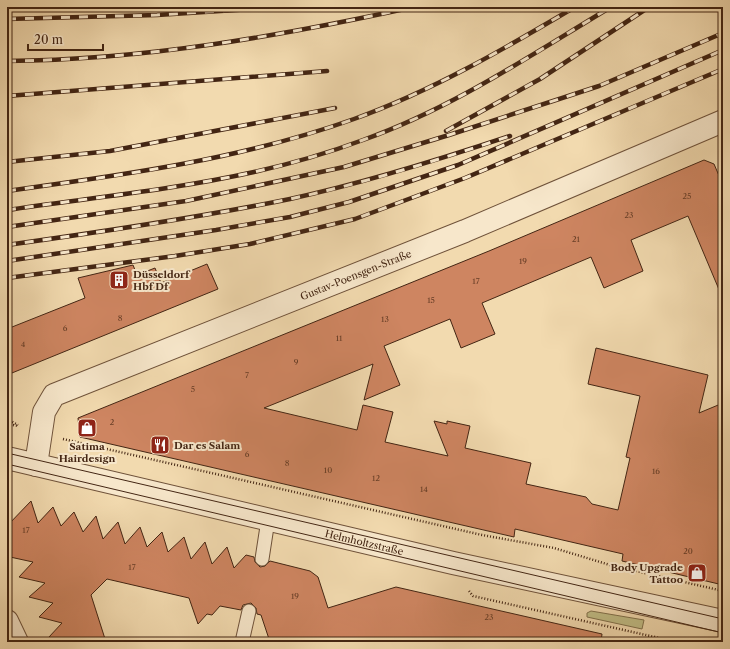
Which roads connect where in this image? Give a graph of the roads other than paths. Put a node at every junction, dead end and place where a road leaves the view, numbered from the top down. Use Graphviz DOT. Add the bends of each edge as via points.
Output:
graph roads {
  1 [pos="723,121"];
  2 [pos="7,458"];
  3 [pos="36,465"];
  4 [pos="268,520"];
  5 [pos="262,558"];
  6 [pos="249,611"];
  7 [pos="7,621"];
  8 [pos="723,621"];
  9 [pos="18,642"];
  10 [pos="242,642"];
  1 -- 3 [label="street, Gustav-Poensgen-Straße" via="465,231 54,394 31,430"];
  2 -- 3 [label="street, Helmholtzstraße"];
  3 -- 4 [label="street, Helmholtzstraße"];
  4 -- 5 [label="lane"];
  4 -- 8 [label="street, Helmholtzstraße"];
  6 -- 10 [label="lane"];
  7 -- 9 [label="street"];
}
